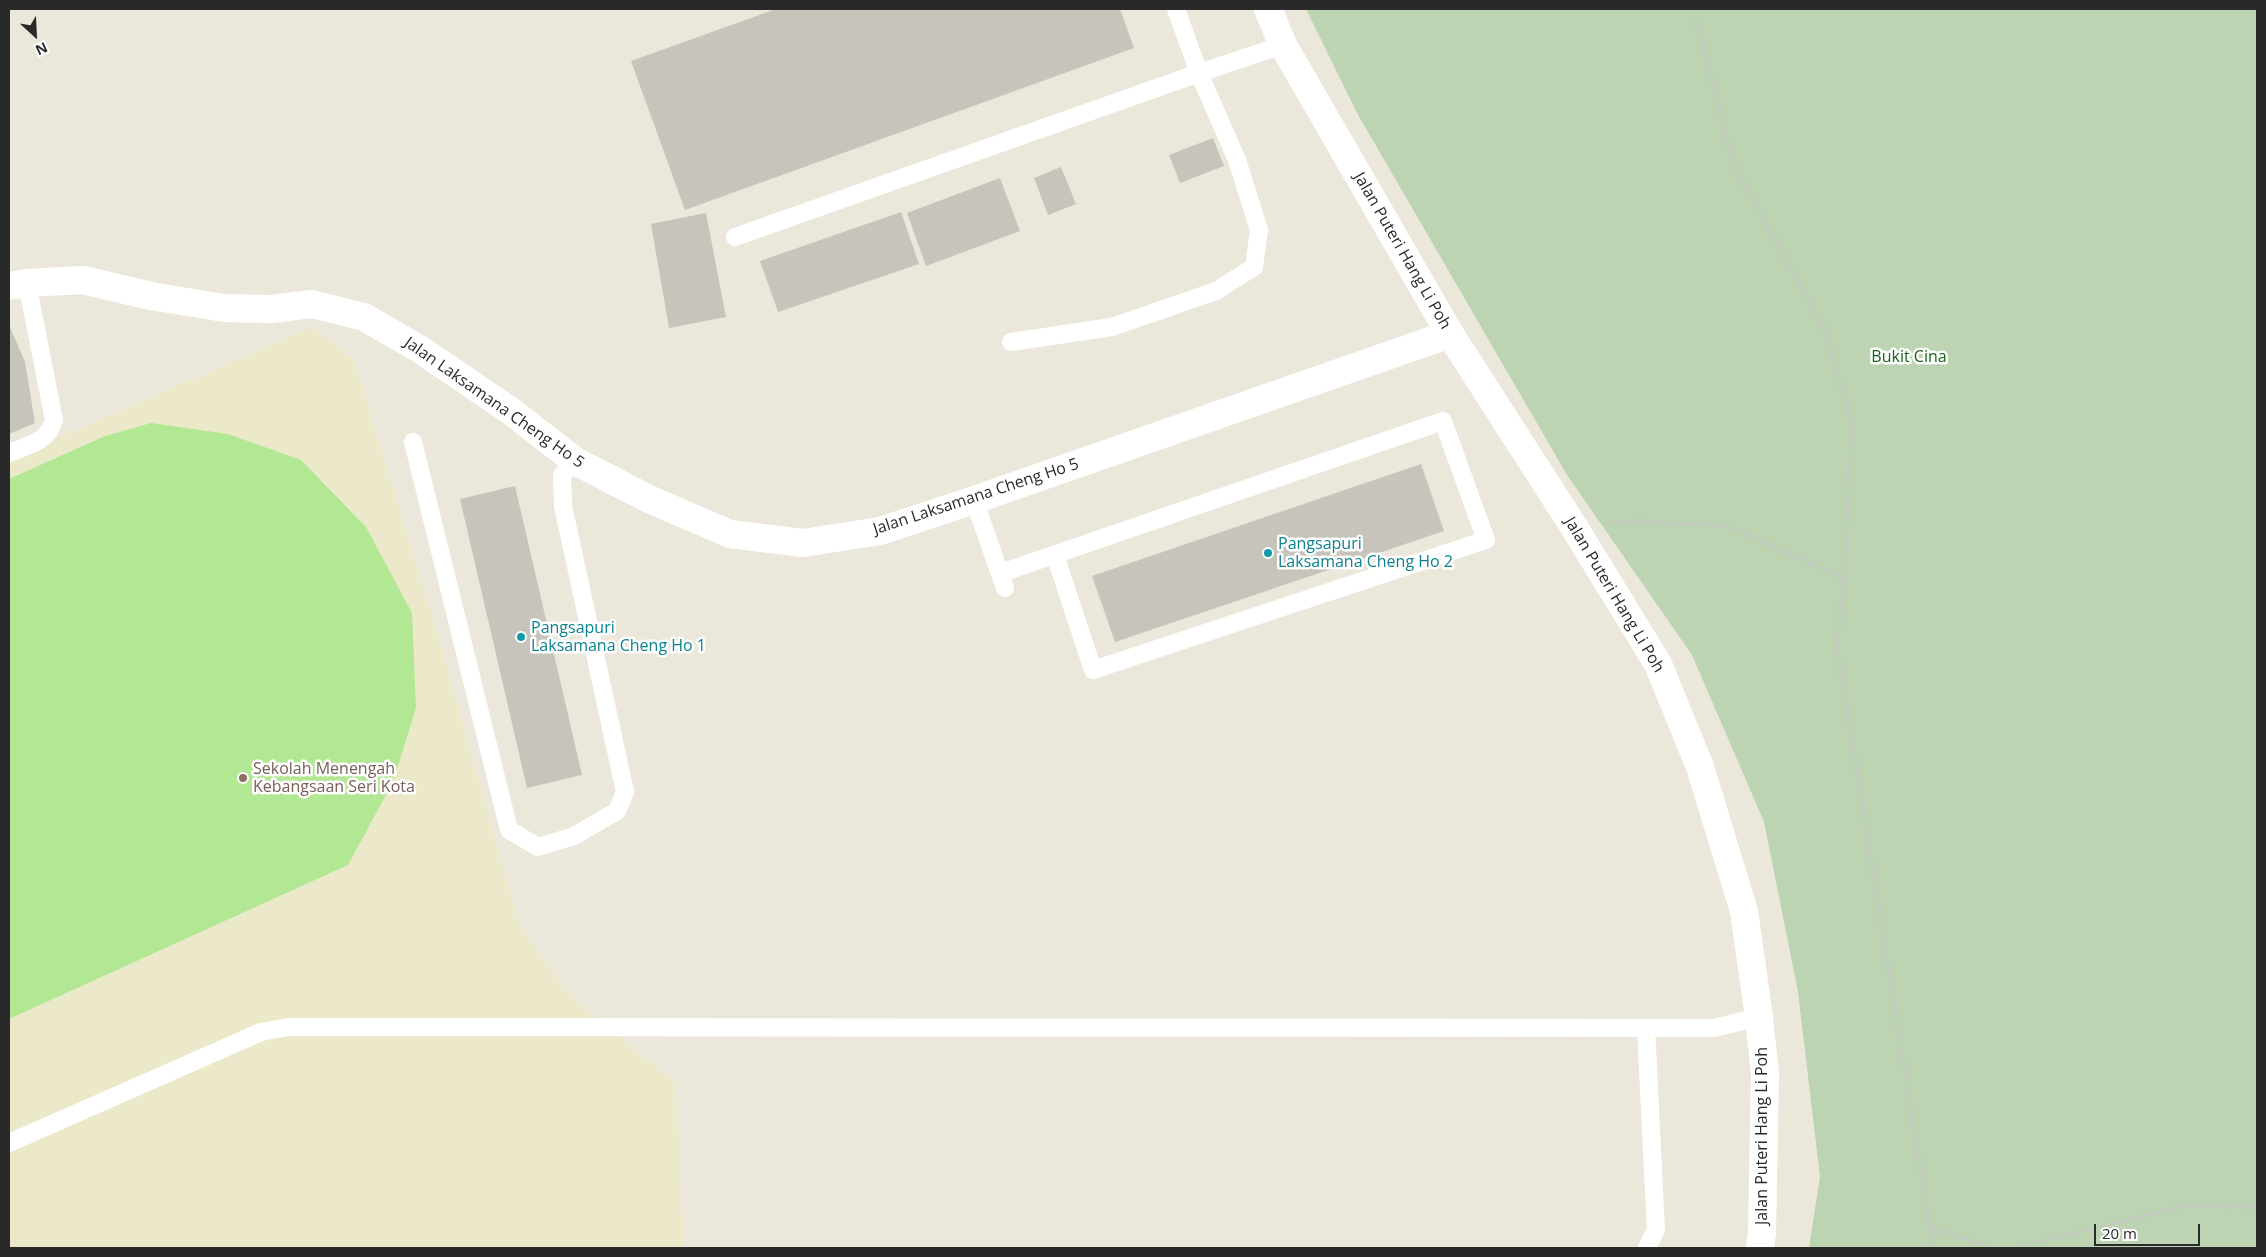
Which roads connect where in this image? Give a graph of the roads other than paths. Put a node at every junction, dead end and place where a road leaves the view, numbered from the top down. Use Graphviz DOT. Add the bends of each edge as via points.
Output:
graph roads {
  1 [pos="1176,9"];
  2 [pos="1268,9"];
  3 [pos="1283,45"];
  4 [pos="1199,73"];
  5 [pos="735,237"];
  6 [pos="18,284"];
  7 [pos="1450,334"];
  8 [pos="1011,342"];
  9 [pos="414,442"];
  10 [pos="9,453"];
  11 [pos="575,461"];
  12 [pos="974,500"];
  13 [pos="1055,555"];
  14 [pos="1759,1017"];
  15 [pos="1646,1028"];
  16 [pos="9,1143"];
  17 [pos="1647,1248"];
  18 [pos="1760,1248"];
  1 -- 4 [label="lane"];
  2 -- 3 [label="street, Jalan Puteri Hang Li Poh"];
  3 -- 4 [label="lane"];
  3 -- 7 [label="street, Jalan Puteri Hang Li Poh"];
  4 -- 5 [label="lane"];
  4 -- 8 [label="lane" via="1237,160 1259,230 1254,267 1216,291 1112,327"];
  6 -- 10 [label="lane" via="54,420 51,431 42,439"];
  6 -- 11 [label="street, Jalan Laksamana Cheng Ho 5" via="83,280 224,308 271,309 312,304 364,316 512,412"];
  7 -- 12 [label="street, Jalan Laksamana Cheng Ho 5"];
  7 -- 14 [label="street, Jalan Puteri Hang Li Poh" via="1658,664 1700,767 1744,911"];
  9 -- 11 [label="lane" via="509,830 538,847 574,836 617,811 625,792 563,506 562,475"];
  11 -- 12 [label="street, Jalan Laksamana Cheng Ho 5" via="649,499 730,534 803,542 880,530"];
  12 -- 13 [label="lane" via="1003,580"];
  13 -- 13 [label="lane" via="1443,422 1486,540 1093,670"];
  14 -- 15 [label="lane" via="1714,1028"];
  14 -- 18 [label="street, Jalan Puteri Hang Li Poh" via="1765,1074"];
  15 -- 16 [label="lane" via="289,1027 261,1032"];
  15 -- 17 [label="lane" via="1656,1230"];
}
